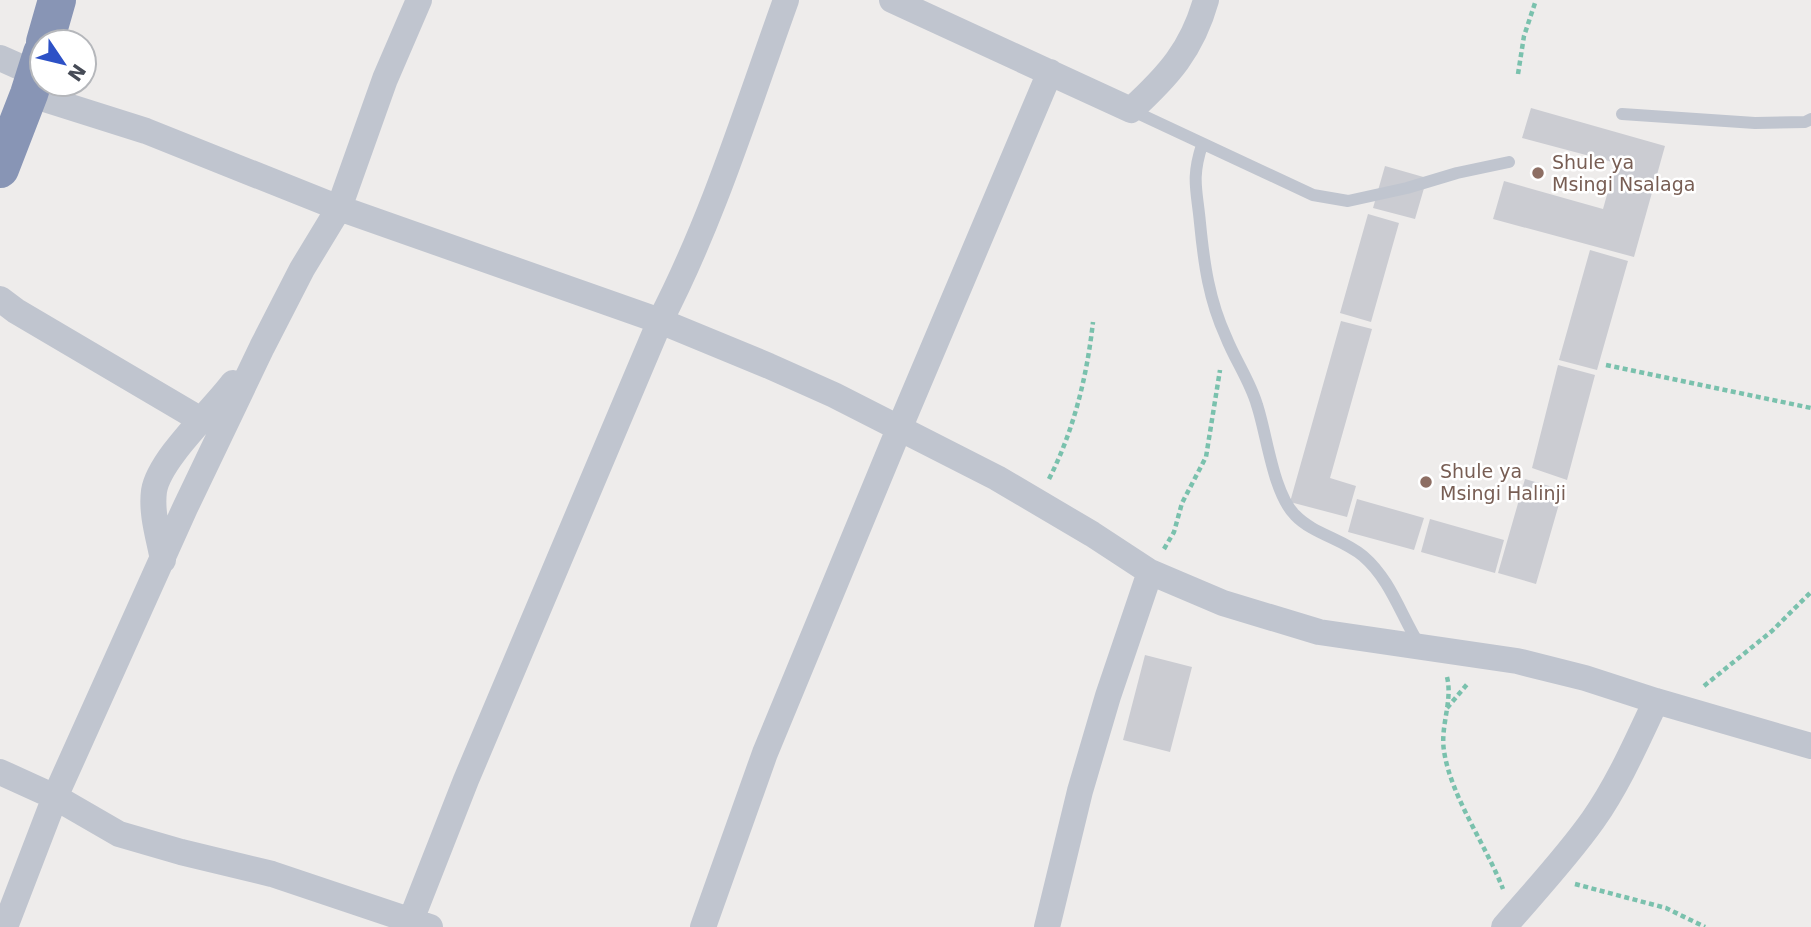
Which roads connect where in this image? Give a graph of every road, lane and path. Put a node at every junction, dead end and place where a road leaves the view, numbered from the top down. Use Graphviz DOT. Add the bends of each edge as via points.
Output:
graph roads {
  1 [pos="57,0"];
  2 [pos="419,0"];
  3 [pos="786,0"];
  4 [pos="892,0"];
  5 [pos="1206,0"];
  6 [pos="1536,0"];
  7 [pos="49,28"];
  8 [pos="0,58"];
  9 [pos="28,64"];
  10 [pos="1050,72"];
  11 [pos="1518,74"];
  12 [pos="28,93"];
  13 [pos="91,98"];
  14 [pos="1131,110"];
  15 [pos="1622,114"];
  16 [pos="1811,119"];
  17 [pos="1202,145"];
  18 [pos="1509,162"];
  19 [pos="0,169"];
  20 [pos="339,208"];
  21 [pos="0,299"];
  22 [pos="660,321"];
  23 [pos="1093,322"];
  24 [pos="1226,338"];
  25 [pos="261,347"];
  26 [pos="1606,365"];
  27 [pos="1811,408"];
  28 [pos="201,420"];
  29 [pos="899,429"];
  30 [pos="1036,500"];
  31 [pos="163,560"];
  32 [pos="1150,572"];
  33 [pos="1811,592"];
  34 [pos="1431,649"];
  35 [pos="1480,656"];
  36 [pos="1667,704"];
  37 [pos="1446,709"];
  38 [pos="1811,746"];
  39 [pos="0,772"];
  40 [pos="55,797"];
  41 [pos="1547,878"];
  42 [pos="421,923"];
  43 [pos="1505,926"];
  44 [pos="5,927"];
  45 [pos="703,927"];
  46 [pos="1047,927"];
  47 [pos="1705,927"];
  1 -- 7 [label="highway"];
  2 -- 20 [label="street"];
  3 -- 22 [label="street" via="705,226"];
  4 -- 10 [label="street"];
  5 -- 14 [label="street" via="1186,49 1164,80"];
  6 -- 11 [label="path"];
  8 -- 9 [label="street"];
  10 -- 14 [label="street"];
  10 -- 29 [label="street"];
  12 -- 19 [label="highway"];
  13 -- 20 [label="street" via="146,131"];
  14 -- 17 [label="lane"];
  15 -- 16 [label="lane" via="1755,123"];
  17 -- 18 [label="lane" via="1313,195 1348,201"];
  17 -- 24 [label="lane" via="1194,187 1202,258"];
  20 -- 22 [label="street"];
  20 -- 25 [label="street"];
  21 -- 28 [label="street"];
  22 -- 29 [label="street" via="780,371"];
  22 -- 42 [label="street" via="471,768"];
  23 -- 30 [label="path" via="1078,404 1062,453"];
  24 -- 32 [label="path" via="1206,457 1182,503 1174,532"];
  24 -- 34 [label="lane" via="1254,394 1285,502 1295,516 1362,555"];
  25 -- 28 [label="street"];
  25 -- 31 [label="street"];
  26 -- 27 [label="path"];
  28 -- 31 [label="street" via="155,487"];
  29 -- 30 [label="street"];
  29 -- 45 [label="street" via="765,754"];
  30 -- 32 [label="street"];
  31 -- 40 [label="street"];
  32 -- 34 [label="street" via="1223,603 1319,632"];
  32 -- 46 [label="street" via="1080,791"];
  33 -- 36 [label="path" via="1773,631"];
  34 -- 35 [label="street"];
  34 -- 37 [label="path" via="1449,683"];
  35 -- 36 [label="street" via="1585,678"];
  35 -- 37 [label="path" via="1477,669"];
  36 -- 38 [label="street"];
  36 -- 41 [label="street" via="1595,818"];
  37 -- 43 [label="path" via="1444,754 1462,804 1504,890"];
  39 -- 40 [label="street"];
  40 -- 42 [label="street" via="119,834 272,874"];
  40 -- 44 [label="street"];
  41 -- 43 [label="street"];
  41 -- 47 [label="path" via="1666,908"];
}
